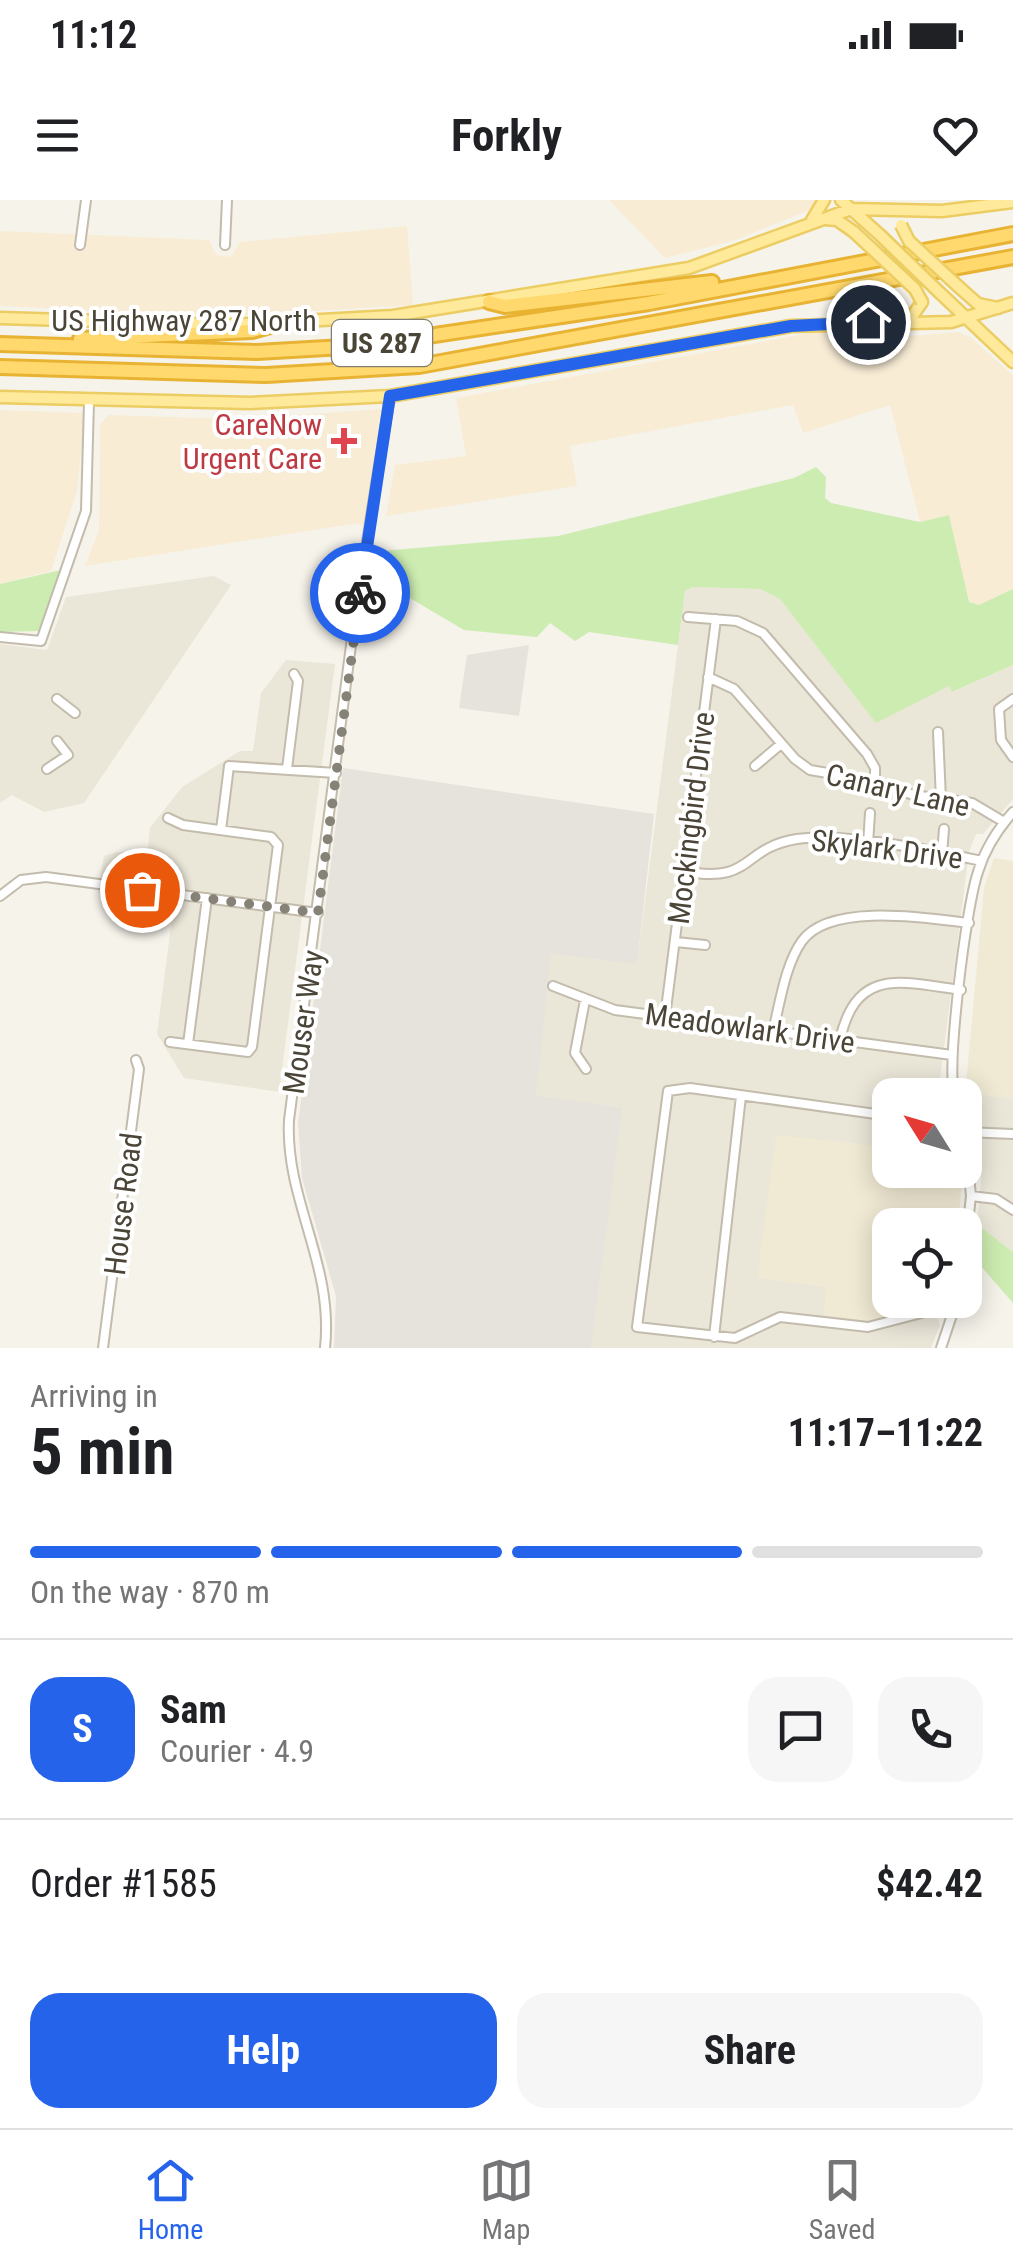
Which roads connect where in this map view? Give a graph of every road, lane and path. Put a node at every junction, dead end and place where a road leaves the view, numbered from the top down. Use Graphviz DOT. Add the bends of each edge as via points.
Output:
graph roads {
  1 [pos="86,200"];
  2 [pos="226,200"];
  3 [pos="824,200"];
  4 [pos="841,200"];
  5 [pos="1013,202"];
  6 [pos="851,209"];
  7 [pos="926,210"];
  8 [pos="811,221"];
  9 [pos="1013,234"];
  10 [pos="80,245"];
  11 [pos="226,246"];
  12 [pos="1013,256"];
  13 [pos="759,280"];
  14 [pos="489,302"];
  15 [pos="1008,305"];
  16 [pos="0,318"];
  17 [pos="967,319"];
  18 [pos="895,322"];
  19 [pos="281,324"];
  20 [pos="0,342"];
  21 [pos="995,346"];
  22 [pos="1013,362"];
  23 [pos="0,367"];
  24 [pos="390,396"];
  25 [pos="0,397"];
  26 [pos="89,402"];
  27 [pos="688,617"];
  28 [pos="716,619"];
  29 [pos="0,637"];
  30 [pos="294,674"];
  31 [pos="708,677"];
  32 [pos="57,699"];
  33 [pos="1013,699"];
  34 [pos="75,713"];
  35 [pos="938,732"];
  36 [pos="56,741"];
  37 [pos="781,744"];
  38 [pos="1013,757"];
  39 [pos="755,766"];
  40 [pos="287,768"];
  41 [pos="47,769"];
  42 [pos="336,774"];
  43 [pos="874,781"];
  44 [pos="941,799"];
  45 [pos="1013,812"];
  46 [pos="870,813"];
  47 [pos="168,818"];
  48 [pos="1004,822"];
  49 [pos="221,830"];
  50 [pos="944,830"];
  51 [pos="868,844"];
  52 [pos="942,854"];
  53 [pos="982,861"];
  54 [pos="684,871"];
  55 [pos="0,896"];
  56 [pos="207,898"];
  57 [pos="270,907"];
  58 [pos="318,913"];
  59 [pos="969,923"];
  60 [pos="676,942"];
  61 [pos="705,945"];
  62 [pos="552,986"];
  63 [pos="961,990"];
  64 [pos="585,1000"];
  65 [pos="666,1017"];
  66 [pos="773,1031"];
  67 [pos="840,1040"];
  68 [pos="170,1042"];
  69 [pos="188,1044"];
  70 [pos="952,1055"];
  71 [pos="136,1060"];
  72 [pos="586,1069"];
  73 [pos="953,1078"];
  74 [pos="741,1096"];
  75 [pos="872,1114"];
  76 [pos="982,1133"];
  77 [pos="1013,1134"];
  78 [pos="971,1188"];
  79 [pos="972,1196"];
  80 [pos="970,1208"];
  81 [pos="1013,1210"];
  82 [pos="902,1318"];
  83 [pos="952,1318"];
  84 [pos="714,1336"];
  85 [pos="103,1348"];
  86 [pos="324,1348"];
  87 [pos="941,1348"];
  1 -- 10 [label="street"];
  2 -- 11 [label="street"];
  3 -- 8 [label="main road"];
  4 -- 6 [label="main road"];
  5 -- 7 [label="main road, US Highway 287 North"];
  6 -- 7 [label="main road, US Highway 287 North"];
  6 -- 8 [label="main road, US Highway 287 North"];
  6 -- 17 [label="main road, bridge"];
  7 -- 15 [label="main road, bridge" via="909,214 901,225 909,241 978,304"];
  8 -- 14 [label="main road, US Highway 287 North" via="689,268"];
  8 -- 18 [label="main road, bridge" via="837,220 915,289 922,302 913,315"];
  9 -- 13 [label="highway, US 287"];
  12 -- 23 [label="highway, US 287" via="387,369 246,375"];
  13 -- 14 [label="highway" via="505,306"];
  13 -- 20 [label="highway, US 287" via="361,346 240,352"];
  14 -- 19 [label="main road, US Highway 287 North"];
  15 -- 17 [label="main road"];
  15 -- 21 [label="main road" via="990,323"];
  16 -- 19 [label="main road, US Highway 287 North"];
  17 -- 18 [label="main road"];
  17 -- 21 [label="main road"];
  18 -- 24 [label="main road" via="791,326"];
  19 -- 20 [label="highway"];
  21 -- 22 [label="main road"];
  24 -- 26 [label="main road"];
  24 -- 42 [label="street, Mouser Way"];
  25 -- 26 [label="main road"];
  26 -- 29 [label="street" via="86,511 41,641"];
  27 -- 28 [label="street"];
  28 -- 31 [label="street, Mockingbird Drive"];
  28 -- 43 [label="street" via="753,627 770,639 867,754"];
  30 -- 40 [label="street"];
  31 -- 37 [label="street, Canary Lane" via="734,689"];
  31 -- 54 [label="street, Mockingbird Drive"];
  32 -- 34 [label="street"];
  33 -- 38 [label="street" via="998,709 1001,740"];
  35 -- 44 [label="street"];
  36 -- 41 [label="street" via="68,756"];
  37 -- 39 [label="street"];
  37 -- 43 [label="street, Canary Lane" via="810,770"];
  40 -- 42 [label="street"];
  40 -- 49 [label="street" via="229,766"];
  42 -- 58 [label="street, Mouser Way"];
  43 -- 44 [label="street, Canary Lane"];
  44 -- 48 [label="street, Canary Lane" via="972,804"];
  45 -- 48 [label="street"];
  46 -- 51 [label="street"];
  47 -- 49 [label="street"];
  48 -- 53 [label="street"];
  49 -- 57 [label="street" via="276,840"];
  50 -- 52 [label="street"];
  51 -- 52 [label="street, Skylark Drive"];
  51 -- 54 [label="street, Skylark Drive" via="798,838 763,850 728,875"];
  52 -- 53 [label="street, Skylark Drive"];
  53 -- 59 [label="street"];
  54 -- 60 [label="street, Mockingbird Drive"];
  55 -- 56 [label="street" via="36,876"];
  56 -- 57 [label="street"];
  56 -- 69 [label="street"];
  57 -- 58 [label="street"];
  57 -- 69 [label="street" via="248,1052"];
  58 -- 86 [label="street, Mouser Way" via="288,1144 325,1282"];
  59 -- 63 [label="street"];
  59 -- 66 [label="street" via="869,917 816,927 796,950"];
  60 -- 61 [label="street"];
  60 -- 65 [label="street, Mockingbird Drive"];
  62 -- 64 [label="street, Meadowlark Drive"];
  63 -- 67 [label="street" via="875,985 853,1003"];
  63 -- 70 [label="street"];
  64 -- 65 [label="street, Meadowlark Drive"];
  64 -- 72 [label="street" via="575,1053"];
  65 -- 66 [label="street, Meadowlark Drive"];
  66 -- 67 [label="street, Meadowlark Drive"];
  67 -- 70 [label="street, Meadowlark Drive"];
  68 -- 69 [label="street"];
  70 -- 73 [label="street"];
  71 -- 85 [label="street, House Road" via="126,1193"];
  74 -- 75 [label="street"];
  74 -- 84 [label="street"];
  74 -- 84 [label="street" via="668,1091 637,1327"];
  76 -- 77 [label="street"];
  78 -- 79 [label="street"];
  79 -- 80 [label="street"];
  79 -- 81 [label="street"];
  82 -- 84 [label="street" via="868,1327 780,1317 743,1336"];
  83 -- 87 [label="street"];
}
